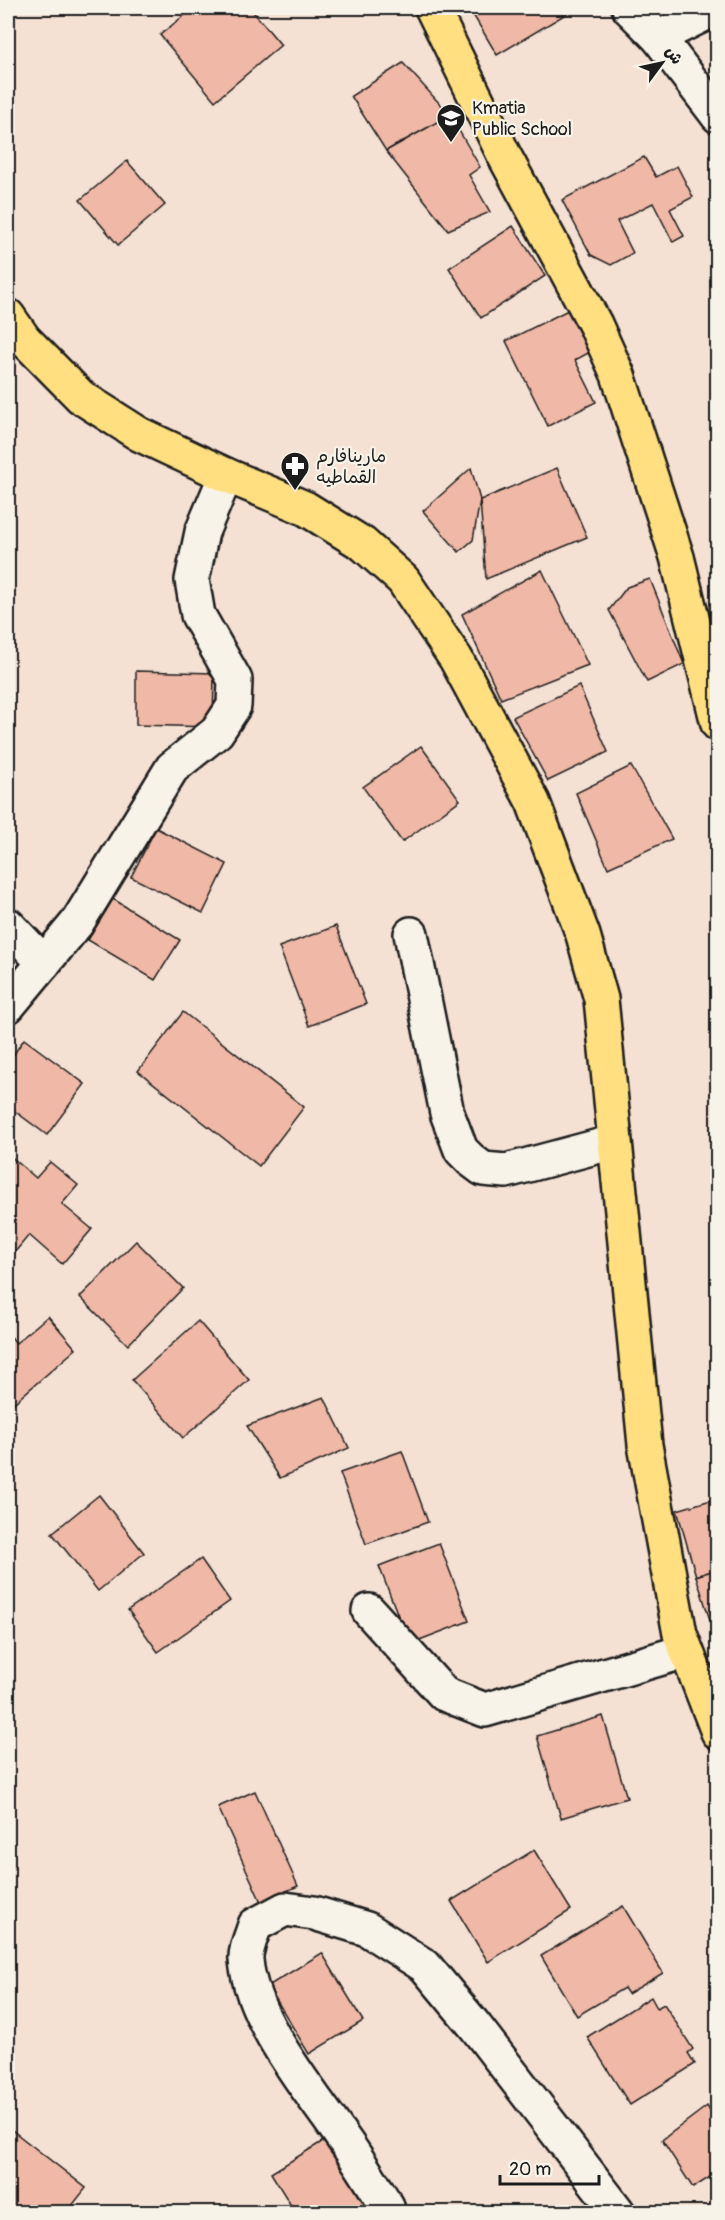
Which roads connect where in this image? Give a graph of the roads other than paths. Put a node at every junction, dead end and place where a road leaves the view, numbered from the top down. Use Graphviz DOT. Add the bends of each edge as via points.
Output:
graph roads {
  1 [pos="432,8"];
  2 [pos="629,8"];
  3 [pos="717,8"];
  4 [pos="658,37"];
  5 [pos="717,116"];
  6 [pos="8,316"];
  7 [pos="226,475"];
  8 [pos="717,724"];
  9 [pos="8,925"];
  10 [pos="411,934"];
  11 [pos="44,963"];
  12 [pos="8,1006"];
  13 [pos="614,1142"];
  14 [pos="369,1611"];
  15 [pos="686,1652"];
  16 [pos="717,1732"];
  17 [pos="387,2206"];
  18 [pos="618,2212"];
  1 -- 8 [label="main road" via="618,375 677,557"];
  2 -- 4 [label="street"];
  3 -- 4 [label="street"];
  4 -- 5 [label="street"];
  6 -- 7 [label="main road" via="24,339 81,397 139,434"];
  7 -- 11 [label="street" via="201,532 192,580 198,615 235,680 234,706 217,732 172,768 77,923"];
  7 -- 13 [label="main road" via="305,508 363,544 403,580 456,659 533,802 583,935 601,999"];
  9 -- 11 [label="street"];
  10 -- 13 [label="street" via="447,1113 461,1150 483,1169 506,1171"];
  11 -- 12 [label="street"];
  13 -- 15 [label="main road" via="645,1445"];
  14 -- 15 [label="street" via="444,1694 485,1710"];
  15 -- 16 [label="main road"];
  17 -- 18 [label="street" via="342,2136 303,2086 252,1987 246,1958 255,1925 285,1910 314,1913 367,1929 424,1966"];
}
